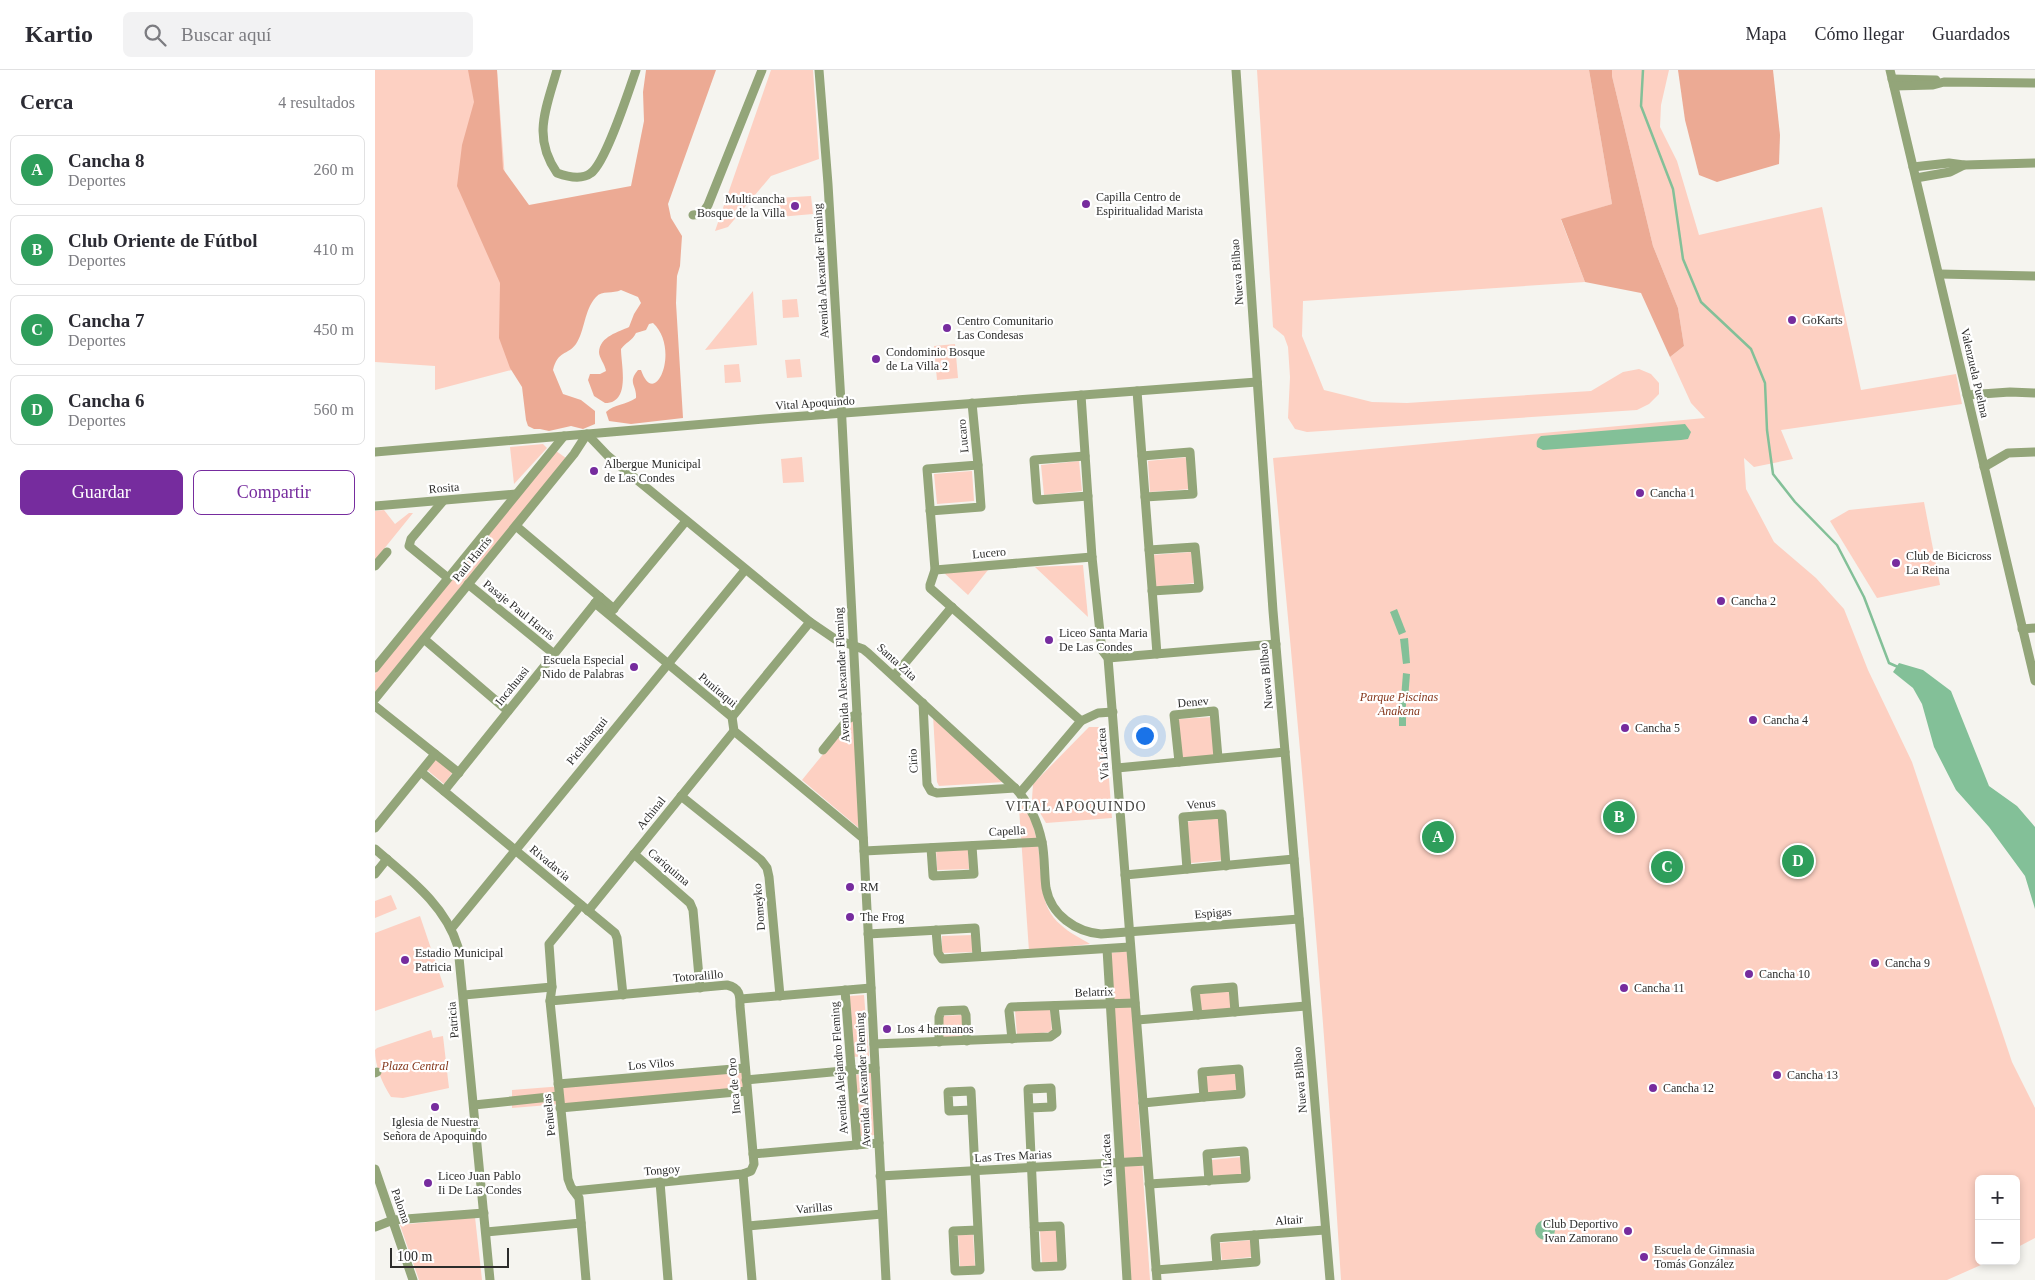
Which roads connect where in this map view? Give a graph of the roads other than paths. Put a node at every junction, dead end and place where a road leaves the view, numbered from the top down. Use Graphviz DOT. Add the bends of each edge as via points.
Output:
graph roads {
  1 [pos="557,70"];
  2 [pos="636,70"];
  3 [pos="762,70"];
  4 [pos="819,70"];
  5 [pos="1236,70"];
  6 [pos="1892,78"];
  7 [pos="2035,83"];
  8 [pos="2035,164"];
  9 [pos="1964,165"];
  10 [pos="1913,167"];
  11 [pos="1915,178"];
  12 [pos="693,215"];
  13 [pos="1939,274"];
  14 [pos="2035,276"];
  15 [pos="1257,382"];
  16 [pos="1137,391"];
  17 [pos="2035,393"];
  18 [pos="1967,394"];
  19 [pos="1081,396"];
  20 [pos="973,404"];
  21 [pos="841,413"];
  22 [pos="587,434"];
  23 [pos="564,436"];
  24 [pos="375,452"];
  25 [pos="2035,452"];
  26 [pos="1085,456"];
  27 [pos="1142,456"];
  28 [pos="978,466"];
  29 [pos="1984,467"];
  30 [pos="516,494"];
  31 [pos="1088,496"];
  32 [pos="1145,498"];
  33 [pos="443,501"];
  34 [pos="375,506"];
  35 [pos="931,511"];
  36 [pos="686,521"];
  37 [pos="516,526"];
  38 [pos="1149,550"];
  39 [pos="387,552"];
  40 [pos="1092,557"];
  41 [pos="375,566"];
  42 [pos="745,570"];
  43 [pos="935,570"];
  44 [pos="448,578"];
  45 [pos="468,584"];
  46 [pos="1152,591"];
  47 [pos="597,600"];
  48 [pos="951,607"];
  49 [pos="612,612"];
  50 [pos="810,622"];
  51 [pos="2022,628"];
  52 [pos="2035,628"];
  53 [pos="424,639"];
  54 [pos="1276,644"];
  55 [pos="853,646"];
  56 [pos="554,654"];
  57 [pos="1157,654"];
  58 [pos="1108,658"];
  59 [pos="667,663"];
  60 [pos="375,668"];
  61 [pos="894,676"];
  62 [pos="2035,681"];
  63 [pos="375,699"];
  64 [pos="923,703"];
  65 [pos="375,706"];
  66 [pos="508,711"];
  67 [pos="1113,712"];
  68 [pos="857,714"];
  69 [pos="732,717"];
  70 [pos="1081,721"];
  71 [pos="734,731"];
  72 [pos="823,750"];
  73 [pos="1285,752"];
  74 [pos="435,754"];
  75 [pos="1219,758"];
  76 [pos="1179,762"];
  77 [pos="1117,768"];
  78 [pos="421,772"];
  79 [pos="459,773"];
  80 [pos="1017,790"];
  81 [pos="444,792"];
  82 [pos="681,796"];
  83 [pos="375,828"];
  84 [pos="863,838"];
  85 [pos="1042,842"];
  86 [pos="973,846"];
  87 [pos="931,848"];
  88 [pos="375,849"];
  89 [pos="515,850"];
  90 [pos="864,851"];
  91 [pos="634,854"];
  92 [pos="387,859"];
  93 [pos="1294,860"];
  94 [pos="1226,866"];
  95 [pos="1187,869"];
  96 [pos="375,874"];
  97 [pos="1125,875"];
  98 [pos="585,908"];
  99 [pos="1299,919"];
  100 [pos="451,929"];
  101 [pos="936,930"];
  102 [pos="1130,933"];
  103 [pos="868,934"];
  104 [pos="549,944"];
  105 [pos="1130,947"];
  106 [pos="1107,949"];
  107 [pos="977,956"];
  108 [pos="552,987"];
  109 [pos="701,988"];
  110 [pos="871,988"];
  111 [pos="845,990"];
  112 [pos="623,995"];
  113 [pos="464,996"];
  114 [pos="780,996"];
  115 [pos="741,999"];
  116 [pos="549,1001"];
  117 [pos="1110,1004"];
  118 [pos="1135,1004"];
  119 [pos="1054,1006"];
  120 [pos="1306,1006"];
  121 [pos="1235,1012"];
  122 [pos="1197,1015"];
  123 [pos="1137,1020"];
  124 [pos="1012,1039"];
  125 [pos="967,1041"];
  126 [pos="939,1042"];
  127 [pos="874,1044"];
  128 [pos="745,1068"];
  129 [pos="875,1068"];
  130 [pos="851,1070"];
  131 [pos="746,1080"];
  132 [pos="558,1084"];
  133 [pos="747,1091"];
  134 [pos="559,1096"];
  135 [pos="1204,1097"];
  136 [pos="1143,1103"];
  137 [pos="474,1105"];
  138 [pos="560,1108"];
  139 [pos="1029,1108"];
  140 [pos="972,1110"];
  141 [pos="879,1143"];
  142 [pos="857,1145"];
  143 [pos="753,1154"];
  144 [pos="1147,1160"];
  145 [pos="1120,1162"];
  146 [pos="1031,1167"];
  147 [pos="375,1170"];
  148 [pos="975,1170"];
  149 [pos="747,1173"];
  150 [pos="880,1176"];
  151 [pos="1209,1180"];
  152 [pos="660,1182"];
  153 [pos="1149,1184"];
  154 [pos="574,1191"];
  155 [pos="484,1213"];
  156 [pos="882,1214"];
  157 [pos="393,1220"];
  158 [pos="581,1223"];
  159 [pos="748,1226"];
  160 [pos="375,1227"];
  161 [pos="1034,1227"];
  162 [pos="978,1230"];
  163 [pos="1325,1230"];
  164 [pos="486,1232"];
  165 [pos="1254,1235"];
  166 [pos="1217,1265"];
  167 [pos="1156,1270"];
  168 [pos="413,1280"];
  169 [pos="490,1280"];
  170 [pos="586,1280"];
  171 [pos="668,1280"];
  172 [pos="752,1280"];
  173 [pos="885,1280"];
  174 [pos="1127,1280"];
  175 [pos="1157,1280"];
  176 [pos="1330,1280"];
  1 -- 2 [label="street" via="545,116 543,139 548,160 557,173 575,178 591,173 597,167 618,122"];
  3 -- 12 [label="street" via="708,205 702,214"];
  4 -- 21 [label="street, Avenida Alexander Fleming"];
  5 -- 15 [label="street, Nueva Bilbao"];
  6 -- 7 [label="street" via="1933,85 1944,82"];
  6 -- 10 [label="street, Valenzuela Puelma"];
  8 -- 9 [label="street"];
  9 -- 10 [label="street" via="1949,163"];
  9 -- 11 [label="street" via="1950,172"];
  10 -- 11 [label="street, Valenzuela Puelma"];
  11 -- 13 [label="street, Valenzuela Puelma"];
  13 -- 14 [label="street"];
  13 -- 18 [label="street, Valenzuela Puelma"];
  15 -- 16 [label="street, Vital Apoquindo"];
  15 -- 54 [label="street, Nueva Bilbao"];
  16 -- 19 [label="street, Vital Apoquindo"];
  16 -- 27 [label="street"];
  17 -- 18 [label="street"];
  18 -- 29 [label="street, Valenzuela Puelma"];
  19 -- 20 [label="street, Vital Apoquindo"];
  19 -- 26 [label="street, Vía Láctea"];
  20 -- 21 [label="street, Vital Apoquindo"];
  20 -- 28 [label="street, Lucaro"];
  21 -- 22 [label="street, Vital Apoquindo"];
  21 -- 55 [label="street, Avenida Alexander Fleming"];
  22 -- 23 [label="street, Vital Apoquindo"];
  22 -- 36 [label="street, Santa Zita"];
  22 -- 37 [label="street, Paul Harris"];
  23 -- 24 [label="street, Vital Apoquindo"];
  23 -- 30 [label="street, Paul Harris"];
  25 -- 29 [label="street" via="2008,453"];
  26 -- 31 [label="street, Vía Láctea"];
  26 -- 31 [label="street" via="1033,460 1037,500"];
  27 -- 32 [label="street"];
  27 -- 32 [label="street" via="1190,452 1193,494"];
  28 -- 35 [label="street, Lucaro" via="981,507"];
  28 -- 35 [label="street, Lucaro" via="927,470"];
  29 -- 51 [label="street, Valenzuela Puelma"];
  30 -- 33 [label="street, Rosita"];
  30 -- 44 [label="street, Paul Harris"];
  31 -- 40 [label="street, Vía Láctea"];
  32 -- 38 [label="street"];
  33 -- 34 [label="street, Rosita"];
  33 -- 44 [label="street" via="411,539 409,546"];
  35 -- 43 [label="street, Lucaro"];
  36 -- 42 [label="street, Santa Zita"];
  36 -- 49 [label="street"];
  37 -- 45 [label="street, Paul Harris"];
  37 -- 47 [label="street, Punitaqui"];
  38 -- 46 [label="street"];
  38 -- 46 [label="street" via="1195,546 1199,588"];
  39 -- 41 [label="street"];
  40 -- 43 [label="street, Lucero"];
  40 -- 58 [label="street, Vía Láctea" via="1102,650"];
  42 -- 50 [label="street, Santa Zita"];
  42 -- 59 [label="street, Pichidangui"];
  43 -- 48 [label="street" via="930,588"];
  44 -- 60 [label="street, Paul Harris"];
  45 -- 53 [label="street, Paul Harris"];
  45 -- 56 [label="street, Pasaje Paul Harris"];
  46 -- 57 [label="street"];
  47 -- 49 [label="street, Punitaqui"];
  47 -- 56 [label="street, Incahuasi"];
  48 -- 61 [label="street"];
  48 -- 70 [label="street"];
  49 -- 59 [label="street, Punitaqui"];
  50 -- 55 [label="street, Santa Zita" via="835,639"];
  50 -- 69 [label="street"];
  51 -- 52 [label="street"];
  51 -- 62 [label="street, Valenzuela Puelma"];
  53 -- 63 [label="street, Paul Harris"];
  53 -- 66 [label="street"];
  54 -- 57 [label="street"];
  54 -- 73 [label="street, Nueva Bilbao"];
  55 -- 61 [label="street, Santa Zita" via="863,649"];
  55 -- 68 [label="street, Avenida Alexander Fleming"];
  56 -- 66 [label="street, Incahuasi"];
  57 -- 58 [label="street"];
  58 -- 67 [label="street, Vía Láctea"];
  59 -- 69 [label="street, Punitaqui"];
  59 -- 89 [label="street, Pichidangui"];
  61 -- 64 [label="street, Santa Zita"];
  64 -- 80 [label="street, Santa Zita"];
  64 -- 80 [label="street, Cirio" via="929,789 937,793"];
  65 -- 74 [label="street"];
  66 -- 79 [label="street, Incahuasi"];
  67 -- 70 [label="street" via="1098,713"];
  67 -- 77 [label="street, Vía Láctea"];
  68 -- 72 [label="street" via="848,718"];
  68 -- 84 [label="street, Avenida Alexander Fleming"];
  69 -- 71 [label="street, Punitaqui"];
  70 -- 80 [label="street"];
  71 -- 82 [label="street, Achinal"];
  71 -- 84 [label="street"];
  73 -- 75 [label="street"];
  73 -- 93 [label="street, Nueva Bilbao"];
  74 -- 78 [label="street"];
  74 -- 79 [label="street"];
  75 -- 76 [label="street"];
  75 -- 76 [label="street, Denev" via="1214,711 1174,715"];
  76 -- 77 [label="street"];
  77 -- 97 [label="street, Vía Láctea"];
  78 -- 81 [label="street, Rivadavia"];
  78 -- 83 [label="street"];
  79 -- 81 [label="street, Incahuasi"];
  80 -- 85 [label="street, Santa Zita" via="1035,819"];
  81 -- 89 [label="street, Rivadavia"];
  82 -- 91 [label="street, Achinal"];
  82 -- 114 [label="street, Domeyko" via="767,868"];
  84 -- 90 [label="street, Avenida Alexander Fleming"];
  85 -- 86 [label="street, Capella"];
  85 -- 102 [label="street, Santa Zita" via="1047,889 1061,916 1087,932"];
  86 -- 87 [label="street, Capella"];
  86 -- 87 [label="street, Capella" via="974,874 966,875 933,876"];
  87 -- 90 [label="street, Capella"];
  88 -- 92 [label="street, Patricia"];
  89 -- 98 [label="street, Rivadavia"];
  89 -- 100 [label="street, Pichidangui"];
  90 -- 103 [label="street, Avenida Alexander Fleming"];
  91 -- 98 [label="street, Achinal"];
  91 -- 109 [label="street, Cariquima" via="690,903"];
  92 -- 96 [label="street"];
  92 -- 100 [label="street, Patricia" via="435,903"];
  93 -- 94 [label="street"];
  93 -- 99 [label="street, Nueva Bilbao"];
  94 -- 95 [label="street"];
  94 -- 95 [label="street, Venus" via="1221,814 1183,818"];
  95 -- 97 [label="street"];
  97 -- 102 [label="street, Vía Láctea"];
  98 -- 104 [label="street, Achinal"];
  98 -- 112 [label="street, Rivadavia" via="617,937"];
  99 -- 102 [label="street, Espigas"];
  99 -- 120 [label="street, Nueva Bilbao"];
  100 -- 113 [label="street, Patricia" via="458,947"];
  101 -- 103 [label="street"];
  101 -- 107 [label="street" via="938,953 942,959"];
  101 -- 107 [label="street" via="975,928"];
  102 -- 105 [label="street, Vía Láctea"];
  103 -- 110 [label="street, Avenida Alexander Fleming"];
  104 -- 108 [label="street, Peñuelas"];
  105 -- 106 [label="street"];
  105 -- 118 [label="street, Vía Láctea"];
  106 -- 107 [label="street"];
  106 -- 117 [label="street, Vía Láctea"];
  108 -- 113 [label="street"];
  108 -- 116 [label="street, Peñuelas"];
  109 -- 112 [label="street, Totoralillo"];
  109 -- 115 [label="street, Totoralillo" via="731,986 739,992"];
  110 -- 111 [label="street"];
  110 -- 127 [label="street, Avenida Alexander Fleming"];
  111 -- 114 [label="street"];
  111 -- 130 [label="street, Avenida Alejandro Fleming"];
  112 -- 116 [label="street, Totoralillo"];
  113 -- 137 [label="street, Patricia"];
  114 -- 115 [label="street"];
  115 -- 128 [label="street, Inca de Oro"];
  116 -- 132 [label="street, Peñuelas"];
  117 -- 118 [label="street, Belatrix"];
  117 -- 119 [label="street, Belatrix"];
  117 -- 145 [label="street, Vía Láctea"];
  118 -- 123 [label="street, Vía Láctea"];
  119 -- 124 [label="street" via="1057,1032 1051,1037"];
  119 -- 124 [label="street, Belatrix" via="1011,1007"];
  120 -- 121 [label="street"];
  120 -- 163 [label="street, Nueva Bilbao"];
  121 -- 122 [label="street"];
  121 -- 122 [label="street" via="1233,987 1195,990"];
  122 -- 123 [label="street"];
  123 -- 136 [label="street, Vía Láctea"];
  124 -- 125 [label="street"];
  125 -- 126 [label="street"];
  125 -- 126 [label="street" via="963,1010 941,1011"];
  126 -- 127 [label="street"];
  127 -- 129 [label="street, Avenida Alexander Fleming"];
  128 -- 131 [label="street, Inca de Oro"];
  128 -- 132 [label="street, Los Vilos"];
  129 -- 130 [label="street"];
  129 -- 141 [label="street, Avenida Alexander Fleming"];
  130 -- 131 [label="street"];
  130 -- 142 [label="street, Avenida Alejandro Fleming"];
  131 -- 133 [label="street, Inca de Oro"];
  132 -- 134 [label="street, Peñuelas"];
  133 -- 138 [label="street"];
  133 -- 143 [label="street, Inca de Oro"];
  134 -- 137 [label="street"];
  134 -- 138 [label="street, Peñuelas"];
  135 -- 135 [label="street" via="1202,1072 1239,1069 1241,1094"];
  135 -- 136 [label="street"];
  136 -- 144 [label="street, Vía Láctea"];
  137 -- 155 [label="street, Patricia"];
  138 -- 154 [label="street, Peñuelas" via="568,1178"];
  139 -- 146 [label="street"];
  140 -- 148 [label="street"];
  141 -- 142 [label="street"];
  141 -- 150 [label="street, Avenida Alexander Fleming"];
  142 -- 143 [label="street"];
  143 -- 149 [label="street, Inca de Oro" via="754,1164"];
  144 -- 145 [label="street, Las Tres Marias"];
  144 -- 153 [label="street, Vía Láctea"];
  145 -- 146 [label="street, Las Tres Marias"];
  145 -- 174 [label="street, Vía Láctea"];
  146 -- 148 [label="street, Las Tres Marias"];
  146 -- 161 [label="street"];
  147 -- 157 [label="street, Paloma"];
  148 -- 150 [label="street, Las Tres Marias"];
  148 -- 162 [label="street"];
  149 -- 152 [label="street, Tongoy"];
  149 -- 159 [label="street, Inca de Oro"];
  150 -- 156 [label="street, Avenida Alexander Fleming"];
  151 -- 151 [label="street" via="1207,1154 1244,1151 1246,1178"];
  151 -- 153 [label="street"];
  152 -- 154 [label="street, Tongoy"];
  152 -- 171 [label="street"];
  153 -- 167 [label="street, Vía Láctea"];
  154 -- 158 [label="street, Peñuelas" via="579,1198"];
  155 -- 157 [label="street"];
  155 -- 164 [label="street, Patricia"];
  156 -- 159 [label="street, Varillas"];
  156 -- 173 [label="street, Avenida Alexander Fleming"];
  157 -- 160 [label="street"];
  157 -- 168 [label="street, Paloma"];
  158 -- 164 [label="street"];
  158 -- 170 [label="street, Peñuelas"];
  159 -- 172 [label="street, Inca de Oro"];
  161 -- 161 [label="street" via="1060,1226 1062,1266 1036,1267"];
  162 -- 162 [label="street" via="953,1231 955,1271 980,1270"];
  163 -- 165 [label="street, Altair"];
  163 -- 176 [label="street, Nueva Bilbao"];
  164 -- 169 [label="street, Patricia"];
  165 -- 166 [label="street" via="1256,1262"];
  165 -- 166 [label="street, Altair" via="1215,1238"];
  166 -- 167 [label="street"];
  167 -- 175 [label="street, Vía Láctea"];
}
